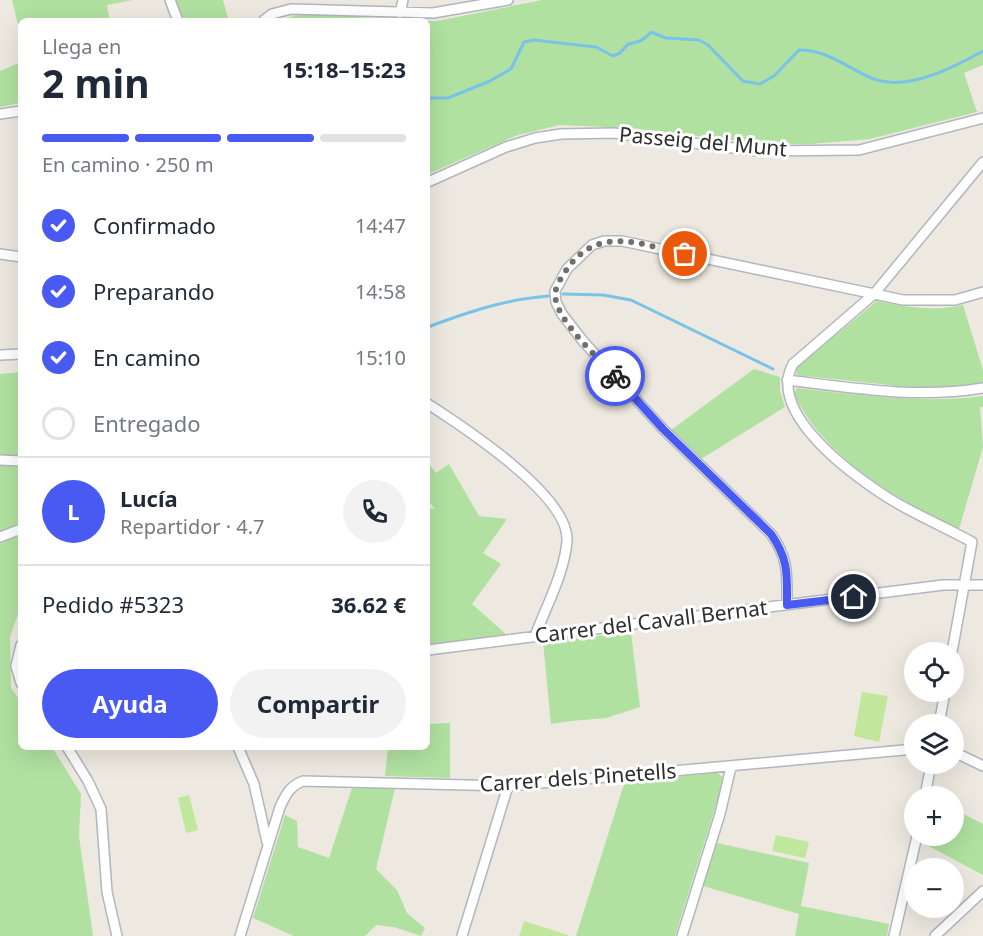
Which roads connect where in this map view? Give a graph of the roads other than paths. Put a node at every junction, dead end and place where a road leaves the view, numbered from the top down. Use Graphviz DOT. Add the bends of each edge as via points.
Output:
graph roads {
  1 [pos="170,0"];
  2 [pos="403,0"];
  3 [pos="508,0"];
  4 [pos="400,13"];
  5 [pos="177,18"];
  6 [pos="267,18"];
  7 [pos="18,111"];
  8 [pos="0,114"];
  9 [pos="983,118"];
  10 [pos="983,162"];
  11 [pos="430,181"];
  12 [pos="0,254"];
  13 [pos="18,257"];
  14 [pos="983,292"];
  15 [pos="874,294"];
  16 [pos="18,354"];
  17 [pos="0,355"];
  18 [pos="788,380"];
  19 [pos="983,388"];
  20 [pos="430,405"];
  21 [pos="0,460"];
  22 [pos="18,460"];
  23 [pos="18,530"];
  24 [pos="0,537"];
  25 [pos="965,585"];
  26 [pos="983,585"];
  27 [pos="787,605"];
  28 [pos="535,636"];
  29 [pos="954,642"];
  30 [pos="430,650"];
  31 [pos="18,658"];
  32 [pos="18,673"];
  33 [pos="69,750"];
  34 [pos="239,750"];
  35 [pos="904,750"];
  36 [pos="964,757"];
  37 [pos="983,766"];
  38 [pos="731,767"];
  39 [pos="508,786"];
  40 [pos="267,843"];
  41 [pos="914,846"];
  42 [pos="983,891"];
  43 [pos="117,936"];
  44 [pos="240,936"];
  45 [pos="462,936"];
  46 [pos="682,936"];
  47 [pos="894,936"];
  48 [pos="935,936"];
  1 -- 5 [label="street"];
  2 -- 4 [label="street"];
  3 -- 4 [label="street" via="433,14"];
  4 -- 6 [label="street" via="291,9"];
  7 -- 8 [label="street"];
  9 -- 11 [label="street, Passeig del Munt" via="859,150 758,151 613,134 561,134 506,147"];
  10 -- 15 [label="street"];
  12 -- 13 [label="street"];
  14 -- 15 [label="street" via="936,301"];
  15 -- 18 [label="street" via="800,357"];
  15 -- 27 [label="street" via="622,241 592,245 567,268 555,291 561,314 582,341 663,429 771,534 788,568"];
  16 -- 17 [label="street"];
  18 -- 19 [label="street" via="911,393"];
  18 -- 25 [label="street" via="796,414 845,466 892,500 976,540"];
  20 -- 28 [label="street" via="478,438 537,488 562,518 567,540 564,556"];
  21 -- 22 [label="street"];
  23 -- 24 [label="street"];
  25 -- 26 [label="street, Carrer del Cavall Bernat"];
  25 -- 27 [label="street, Carrer del Cavall Bernat"];
  25 -- 29 [label="street"];
  27 -- 28 [label="street, Carrer del Cavall Bernat"];
  28 -- 30 [label="street, Carrer del Cavall Bernat"];
  31 -- 32 [label="street"];
  33 -- 43 [label="street" via="100,809 107,892"];
  34 -- 40 [label="street" via="254,784"];
  35 -- 38 [label="street, Carrer dels Pinetells"];
  36 -- 37 [label="street"];
  38 -- 39 [label="street, Carrer dels Pinetells"];
  38 -- 46 [label="street"];
  39 -- 40 [label="street, Carrer dels Pinetells" via="303,780 287,792"];
  39 -- 45 [label="street"];
  40 -- 44 [label="street, Carrer dels Pinetells"];
  41 -- 47 [label="street"];
  42 -- 48 [label="street"];
}
